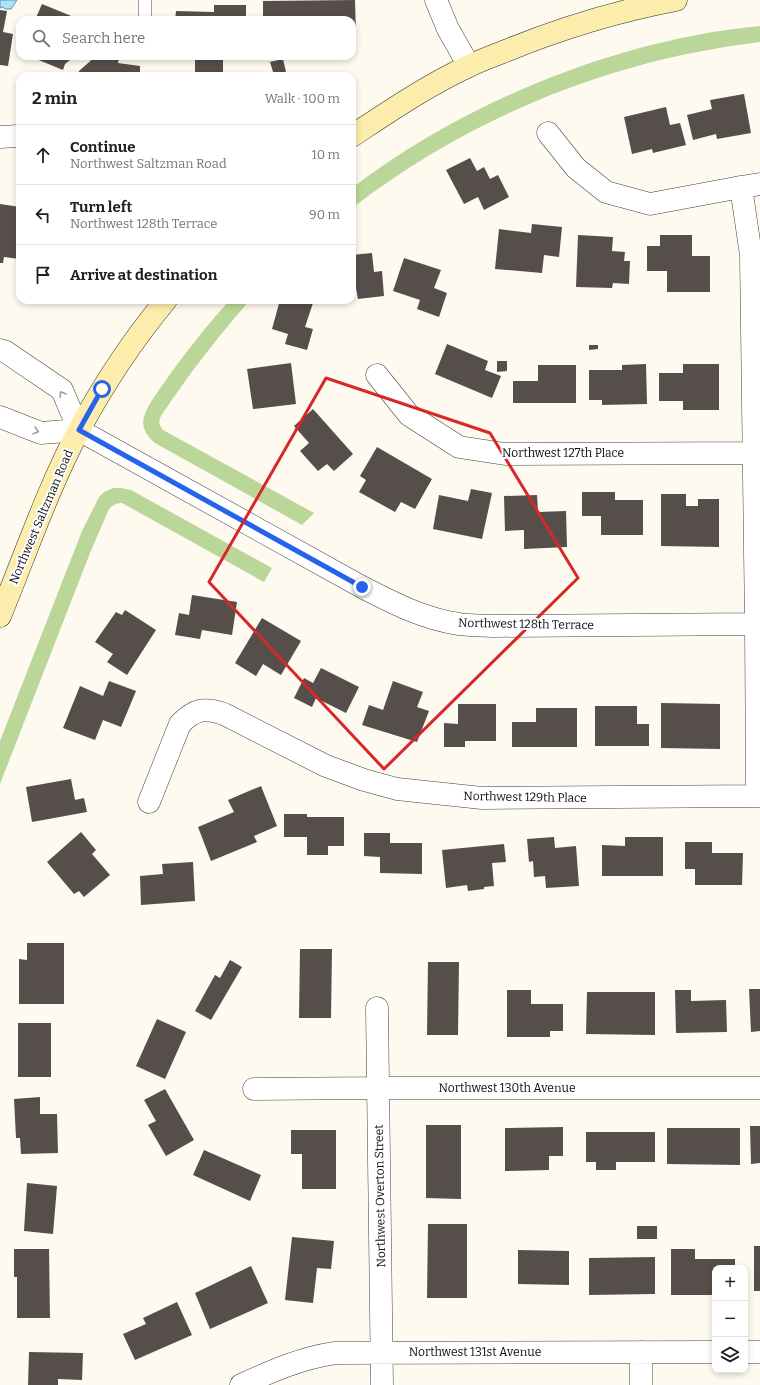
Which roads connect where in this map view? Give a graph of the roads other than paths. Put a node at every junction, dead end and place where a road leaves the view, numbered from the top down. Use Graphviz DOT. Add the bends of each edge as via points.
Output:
graph roads {
  1 [pos="145,0"];
  2 [pos="436,0"];
  3 [pos="676,0"];
  4 [pos="144,14"];
  5 [pos="469,66"];
  6 [pos="356,133"];
  7 [pos="548,133"];
  8 [pos="750,186"];
  9 [pos="163,304"];
  10 [pos="0,350"];
  11 [pos="377,375"];
  12 [pos="0,417"];
  13 [pos="79,430"];
  14 [pos="757,453"];
  15 [pos="0,616"];
  16 [pos="756,624"];
  17 [pos="758,796"];
  18 [pos="149,802"];
  19 [pos="377,1008"];
  20 [pos="378,1088"];
  21 [pos="760,1088"];
  22 [pos="254,1090"];
  23 [pos="382,1352"];
  24 [pos="641,1352"];
  25 [pos="712,1352"];
  26 [pos="748,1352"];
  27 [pos="760,1352"];
  28 [pos="241,1385"];
  29 [pos="382,1385"];
  30 [pos="641,1385"];
  1 -- 4 [label="lane"];
  2 -- 5 [label="street" via="448,29"];
  3 -- 5 [label="main road" via="609,15 538,38"];
  5 -- 6 [label="main road" via="412,97"];
  7 -- 8 [label="street" via="576,168 606,192 650,204"];
  8 -- 14 [label="street"];
  9 -- 13 [label="main road, Northwest Saltzman Road" via="123,356"];
  13 -- 10 [label="street, one-way" via="62,390"];
  11 -- 14 [label="street, Northwest 127th Place" via="408,414 459,447 505,454"];
  12 -- 13 [label="street, one-way" via="41,433"];
  13 -- 15 [label="main road, Northwest Saltzman Road" via="42,510"];
  13 -- 16 [label="street, Northwest 128th Terrace" via="362,587 430,618 460,624 493,626"];
  14 -- 16 [label="street"];
  16 -- 17 [label="street"];
  17 -- 18 [label="street, Northwest 129th Place" via="482,798 397,789 326,766 224,714 213,710 198,710 180,724"];
  19 -- 20 [label="street, Northwest Overton Street"];
  20 -- 21 [label="street, Northwest 130th Avenue"];
  20 -- 22 [label="street, Northwest 130th Avenue"];
  20 -- 23 [label="street, Northwest Overton Street"];
  23 -- 24 [label="street, Northwest 131st Avenue"];
  23 -- 28 [label="street, Northwest 131st Avenue" via="316,1356 292,1363"];
  23 -- 29 [label="street, Northwest Overton Street"];
  24 -- 25 [label="street, Northwest 131st Avenue"];
  24 -- 30 [label="street"];
  26 -- 27 [label="street"];
}
